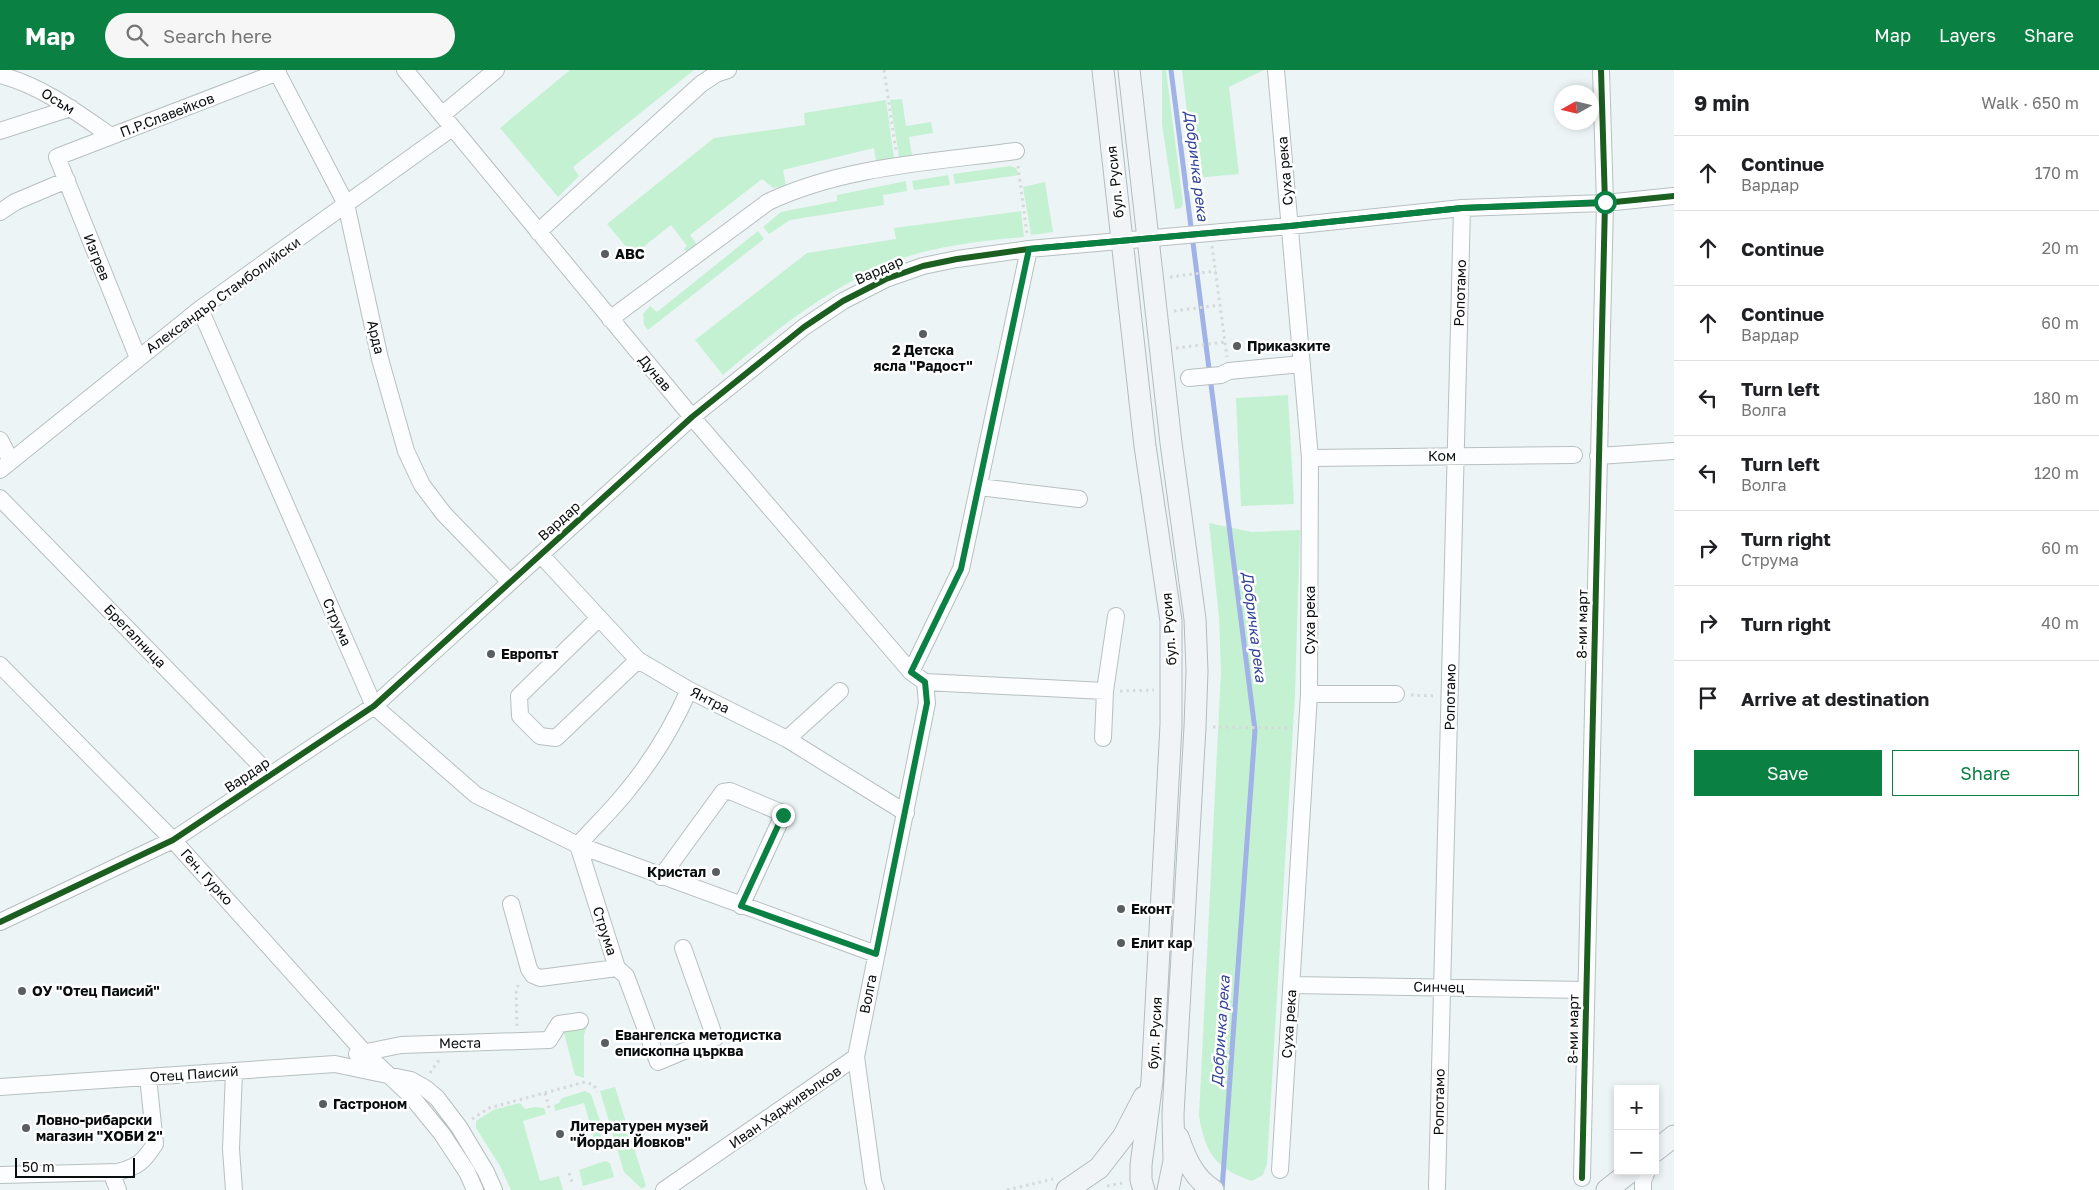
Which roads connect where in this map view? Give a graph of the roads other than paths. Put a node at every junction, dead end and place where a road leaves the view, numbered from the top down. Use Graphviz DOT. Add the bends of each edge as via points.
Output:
graph roads {
  1 [pos="405,70"];
  2 [pos="496,70"];
  3 [pos="728,70"];
  4 [pos="1103,70"];
  5 [pos="1129,70"];
  6 [pos="1276,70"];
  7 [pos="1601,70"];
  8 [pos="277,71"];
  9 [pos="0,75"];
  10 [pos="30,77"];
  11 [pos="71,108"];
  12 [pos="442,115"];
  13 [pos="452,128"];
  14 [pos="0,131"];
  15 [pos="111,136"];
  16 [pos="1016,151"];
  17 [pos="57,157"];
  18 [pos="67,180"];
  19 [pos="1674,196"];
  20 [pos="1605,202"];
  21 [pos="346,204"];
  22 [pos="1462,208"];
  23 [pos="0,212"];
  24 [pos="1290,226"];
  25 [pos="538,232"];
  26 [pos="1158,238"];
  27 [pos="1121,241"];
  28 [pos="1029,249"];
  29 [pos="200,310"];
  30 [pos="610,320"];
  31 [pos="138,358"];
  32 [pos="1302,364"];
  33 [pos="1225,373"];
  34 [pos="1263,377"];
  35 [pos="1189,378"];
  36 [pos="692,417"];
  37 [pos="0,440"];
  38 [pos="1674,451"];
  39 [pos="1574,455"];
  40 [pos="1455,456"];
  41 [pos="1598,456"];
  42 [pos="1310,458"];
  43 [pos="6,466"];
  44 [pos="979,487"];
  45 [pos="0,498"];
  46 [pos="1078,499"];
  47 [pos="541,555"];
  48 [pos="510,582"];
  49 [pos="1116,616"];
  50 [pos="599,618"];
  51 [pos="638,660"];
  52 [pos="0,665"];
  53 [pos="911,672"];
  54 [pos="925,682"];
  55 [pos="689,690"];
  56 [pos="840,691"];
  57 [pos="1105,691"];
  58 [pos="1309,694"];
  59 [pos="1396,694"];
  60 [pos="374,706"];
  61 [pos="1103,738"];
  62 [pos="787,739"];
  63 [pos="270,775"];
  64 [pos="906,813"];
  65 [pos="173,840"];
  66 [pos="578,845"];
  67 [pos="661,877"];
  68 [pos="512,904"];
  69 [pos="741,906"];
  70 [pos="0,922"];
  71 [pos="683,948"];
  72 [pos="876,954"];
  73 [pos="617,968"];
  74 [pos="1292,985"];
  75 [pos="1442,988"];
  76 [pos="1586,990"];
  77 [pos="580,1022"];
  78 [pos="364,1052"];
  79 [pos="856,1057"];
  80 [pos="335,1064"];
  81 [pos="234,1071"];
  82 [pos="387,1075"];
  83 [pos="148,1077"];
  84 [pos="1152,1082"];
  85 [pos="0,1087"];
  86 [pos="1172,1114"];
  87 [pos="1674,1137"];
  88 [pos="1659,1148"];
  89 [pos="1659,1155"];
  90 [pos="1280,1170"];
  91 [pos="111,1172"];
  92 [pos="0,1175"];
  93 [pos="1625,1175"];
  94 [pos="1645,1175"];
  95 [pos="1582,1178"];
  96 [pos="1206,1184"];
  97 [pos="1437,1187"];
  98 [pos="118,1190"];
  99 [pos="234,1190"];
  100 [pos="475,1190"];
  101 [pos="494,1190"];
  102 [pos="664,1190"];
  103 [pos="876,1190"];
  104 [pos="1067,1190"];
  105 [pos="1144,1190"];
  106 [pos="1168,1190"];
  107 [pos="1607,1190"];
  108 [pos="1643,1190"];
  1 -- 12 [label="street, Дунав"];
  2 -- 12 [label="street"];
  3 -- 25 [label="street" via="701,84"];
  4 -- 27 [label="main road, бул. Русия"];
  5 -- 26 [label="main road, бул. Русия"];
  6 -- 24 [label="street, Суха река"];
  7 -- 20 [label="street, 8-ми март"];
  8 -- 15 [label="street, П.Р.Славейков"];
  8 -- 21 [label="street, Арда"];
  9 -- 10 [label="street, Осъм"];
  10 -- 11 [label="street, Осъм"];
  11 -- 14 [label="street"];
  11 -- 15 [label="street, Осъм"];
  12 -- 13 [label="street, Дунав"];
  13 -- 21 [label="street, Александър Стамболийски"];
  13 -- 25 [label="street, Дунав"];
  15 -- 17 [label="street, П.Р.Славейков"];
  16 -- 30 [label="street" via="898,167 793,190 768,202"];
  17 -- 18 [label="street, Изгрев"];
  18 -- 23 [label="street" via="15,202"];
  18 -- 31 [label="street, Изгрев"];
  19 -- 20 [label="street"];
  20 -- 22 [label="street"];
  20 -- 41 [label="street, 8-ми март"];
  21 -- 29 [label="street, Александър Стамболийски"];
  21 -- 48 [label="street, Арда" via="380,359 406,451 422,485 444,514"];
  22 -- 24 [label="street"];
  22 -- 40 [label="street, Ропотамо"];
  24 -- 26 [label="street, Вардар"];
  24 -- 32 [label="street, Суха река"];
  25 -- 30 [label="street, Дунав"];
  26 -- 27 [label="street, Вардар"];
  26 -- 86 [label="main road, бул. Русия" via="1171,443 1195,619 1197,671"];
  27 -- 28 [label="street, Вардар"];
  27 -- 84 [label="main road, бул. Русия" via="1145,446 1171,621 1171,725"];
  28 -- 36 [label="street, Вардар" via="957,258 886,279 843,301 804,327"];
  28 -- 44 [label="street"];
  29 -- 31 [label="street, Александър Стамболийски"];
  29 -- 60 [label="street, Струма"];
  30 -- 36 [label="street, Дунав"];
  31 -- 43 [label="street, Александър Стамболийски"];
  32 -- 33 [label="street"];
  32 -- 42 [label="street, Суха река"];
  33 -- 34 [label="street" via="1232,380"];
  33 -- 35 [label="street"];
  36 -- 47 [label="street, Вардар"];
  36 -- 53 [label="street, Дунав"];
  37 -- 43 [label="street"];
  38 -- 41 [label="street"];
  39 -- 40 [label="street, Ком"];
  40 -- 42 [label="street, Ком"];
  40 -- 75 [label="street, Ропотамо"];
  41 -- 76 [label="street, 8-ми март"];
  42 -- 58 [label="street, Суха река"];
  44 -- 46 [label="street"];
  44 -- 53 [label="street" via="961,569"];
  45 -- 63 [label="street, Брегалница"];
  47 -- 48 [label="street, Вардар"];
  47 -- 50 [label="street, Янтра"];
  48 -- 60 [label="street, Вардар"];
  49 -- 57 [label="street"];
  50 -- 51 [label="street, Янтра"];
  50 -- 51 [label="street" via="519,696 520,716 540,736 556,738"];
  51 -- 55 [label="street, Янтра"];
  52 -- 65 [label="street, Ген. Гурко"];
  53 -- 54 [label="street"];
  54 -- 57 [label="street"];
  54 -- 64 [label="street, Волга" via="927,703"];
  55 -- 62 [label="street, Янтра"];
  55 -- 66 [label="street" via="662,742 627,791"];
  56 -- 62 [label="street"];
  57 -- 61 [label="street"];
  58 -- 59 [label="street"];
  58 -- 74 [label="street, Суха река"];
  60 -- 63 [label="street, Вардар"];
  60 -- 66 [label="street, Струма" via="476,795"];
  62 -- 64 [label="street, Янтра"];
  63 -- 65 [label="street, Вардар"];
  64 -- 72 [label="street, Волга"];
  65 -- 70 [label="street, Вардар"];
  65 -- 78 [label="street, Ген. Гурко"];
  66 -- 67 [label="street, Струма"];
  66 -- 73 [label="street, Струма"];
  67 -- 69 [label="street, Струма"];
  67 -- 69 [label="street" via="723,792 730,791 783,815"];
  68 -- 73 [label="street" via="533,975 540,978"];
  69 -- 72 [label="street, Струма"];
  71 -- 73 [label="street, Струма" via="715,1038 658,1062 626,976"];
  72 -- 79 [label="street, Волга"];
  74 -- 75 [label="street, Синчец"];
  74 -- 90 [label="street, Суха река"];
  75 -- 76 [label="street, Синчец"];
  75 -- 97 [label="street, Ропотамо"];
  76 -- 95 [label="street, 8-ми март"];
  77 -- 78 [label="street, Места" via="559,1024 549,1040 401,1045"];
  78 -- 80 [label="street, Места"];
  78 -- 82 [label="street, Ген. Гурко"];
  79 -- 102 [label="street, Иван Хадживълков"];
  79 -- 103 [label="street, Волга"];
  80 -- 81 [label="street, Отец Паисий"];
  80 -- 82 [label="street, Отец Паисий"];
  81 -- 83 [label="street, Отец Паисий"];
  81 -- 99 [label="street" via="231,1149"];
  82 -- 100 [label="street, Ген. Гурко" via="411,1096 442,1134"];
  82 -- 101 [label="street" via="411,1080 437,1098 459,1127"];
  83 -- 85 [label="street, Отец Паисий"];
  83 -- 91 [label="street" via="155,1144 136,1167"];
  84 -- 104 [label="main road" via="1134,1120 1113,1152 1099,1168"];
  84 -- 105 [label="main road, бул. Русия" via="1141,1165"];
  86 -- 96 [label="main road" via="1189,1164"];
  86 -- 106 [label="main road, бул. Русия" via="1174,1161"];
  87 -- 88 [label="main road"];
  87 -- 89 [label="street"];
  91 -- 92 [label="street"];
  91 -- 98 [label="street"];
  93 -- 107 [label="main road"];
  94 -- 108 [label="street"];
}
